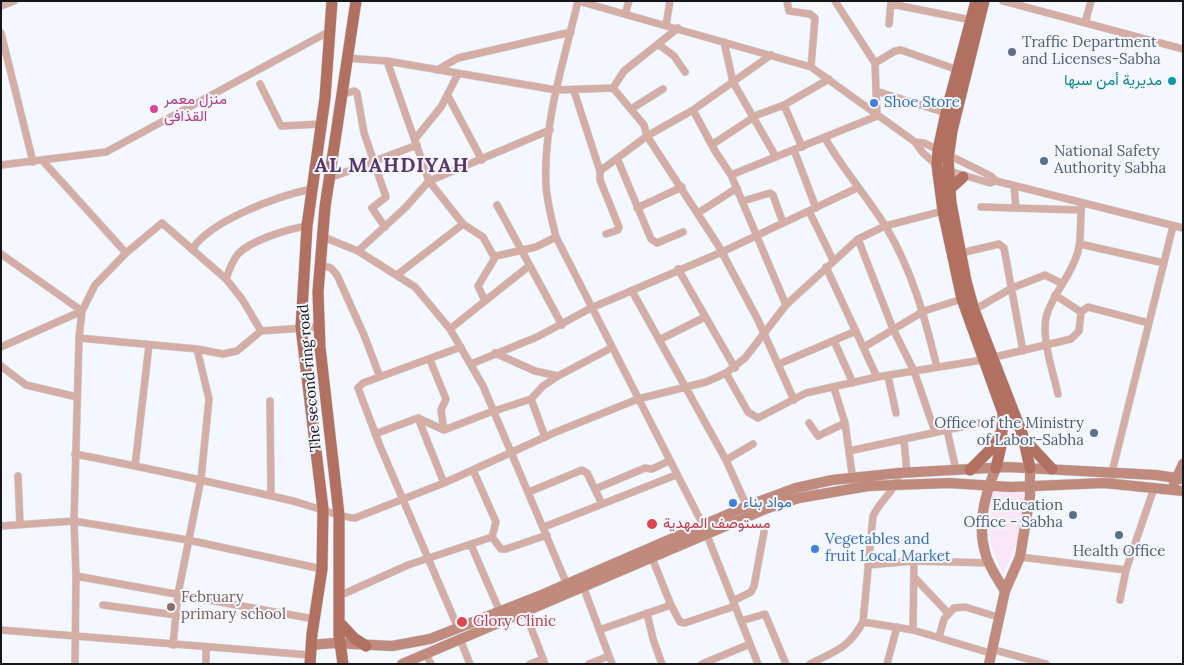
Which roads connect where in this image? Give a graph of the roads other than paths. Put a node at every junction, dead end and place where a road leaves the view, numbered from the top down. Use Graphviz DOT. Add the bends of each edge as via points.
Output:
graph roads {
  1 [pos="14,1"];
  2 [pos="332,1"];
  3 [pos="356,1"];
  4 [pos="578,1"];
  5 [pos="629,1"];
  6 [pos="670,1"];
  7 [pos="787,1"];
  8 [pos="835,1"];
  9 [pos="976,1"];
  10 [pos="984,1"];
  11 [pos="1003,1"];
  12 [pos="1091,1"];
  13 [pos="891,3"];
  14 [pos="1,6"];
  15 [pos="625,14"];
  16 [pos="971,20"];
  17 [pos="889,24"];
  18 [pos="1085,24"];
  19 [pos="666,25"];
  20 [pos="678,28"];
  21 [pos="330,31"];
  22 [pos="571,32"];
  23 [pos="1,33"];
  24 [pos="724,42"];
  25 [pos="658,44"];
  26 [pos="1183,49"];
  27 [pos="771,56"];
  28 [pos="346,58"];
  29 [pos="387,61"];
  30 [pos="875,63"];
  31 [pos="811,67"];
  32 [pos="437,70"];
  33 [pos="958,70"];
  34 [pos="685,72"];
  35 [pos="458,74"];
  36 [pos="829,79"];
  37 [pos="733,82"];
  38 [pos="260,84"];
  39 [pos="613,88"];
  40 [pos="663,89"];
  41 [pos="556,90"];
  42 [pos="574,91"];
  43 [pos="876,91"];
  44 [pos="340,95"];
  45 [pos="448,96"];
  46 [pos="784,105"];
  47 [pos="631,108"];
  48 [pos="693,110"];
  49 [pos="946,113"];
  50 [pos="877,116"];
  51 [pos="752,118"];
  52 [pos="322,124"];
  53 [pos="550,130"];
  54 [pos="647,136"];
  55 [pos="825,138"];
  56 [pos="416,142"];
  57 [pos="915,142"];
  58 [pos="713,144"];
  59 [pos="802,147"];
  60 [pos="794,150"];
  61 [pos="943,153"];
  62 [pos="617,158"];
  63 [pos="776,158"];
  64 [pos="42,160"];
  65 [pos="482,160"];
  66 [pos="33,162"];
  67 [pos="373,162"];
  68 [pos="1,165"];
  69 [pos="938,165"];
  70 [pos="600,171"];
  71 [pos="948,172"];
  72 [pos="731,175"];
  73 [pos="964,176"];
  74 [pos="330,178"];
  75 [pos="429,181"];
  76 [pos="996,181"];
  77 [pos="1014,186"];
  78 [pos="682,187"];
  79 [pos="737,188"];
  80 [pos="857,188"];
  81 [pos="311,189"];
  82 [pos="950,189"];
  83 [pos="743,201"];
  84 [pos="497,205"];
  85 [pos="981,207"];
  86 [pos="1082,207"];
  87 [pos="637,208"];
  88 [pos="1016,208"];
  89 [pos="813,210"];
  90 [pos="943,211"];
  91 [pos="698,213"];
  92 [pos="783,223"];
  93 [pos="464,224"];
  94 [pos="307,226"];
  95 [pos="885,226"];
  96 [pos="1173,226"];
  97 [pos="385,227"];
  98 [pos="1183,228"];
  99 [pos="683,232"];
  100 [pos="1183,232"];
  101 [pos="606,234"];
  102 [pos="757,235"];
  103 [pos="321,236"];
  104 [pos="556,237"];
  105 [pos="858,239"];
  106 [pos="1080,244"];
  107 [pos="193,248"];
  108 [pos="358,251"];
  109 [pos="522,252"];
  110 [pos="722,252"];
  111 [pos="126,253"];
  112 [pos="961,253"];
  113 [pos="1,254"];
  114 [pos="496,256"];
  115 [pos="833,260"];
  116 [pos="1164,263"];
  117 [pos="319,264"];
  118 [pos="529,266"];
  119 [pos="826,267"];
  120 [pos="678,269"];
  121 [pos="397,275"];
  122 [pos="226,279"];
  123 [pos="1062,283"];
  124 [pos="1012,288"];
  125 [pos="632,290"];
  126 [pos="1055,295"];
  127 [pos="962,299"];
  128 [pos="485,301"];
  129 [pos="786,305"];
  130 [pos="591,308"];
  131 [pos="974,310"];
  132 [pos="82,311"];
  133 [pos="924,311"];
  134 [pos="1081,312"];
  135 [pos="705,317"];
  136 [pos="1149,323"];
  137 [pos="562,324"];
  138 [pos="301,327"];
  139 [pos="318,327"];
  140 [pos="450,329"];
  141 [pos="893,329"];
  142 [pos="261,331"];
  143 [pos="856,331"];
  144 [pos="764,334"];
  145 [pos="78,338"];
  146 [pos="659,340"];
  147 [pos="834,341"];
  148 [pos="148,345"];
  149 [pos="1046,345"];
  150 [pos="864,346"];
  151 [pos="1,347"];
  152 [pos="461,347"];
  153 [pos="611,348"];
  154 [pos="197,349"];
  155 [pos="1023,351"];
  156 [pos="495,353"];
  157 [pos="988,359"];
  158 [pos="430,360"];
  159 [pos="471,364"];
  160 [pos="779,364"];
  161 [pos="1,366"];
  162 [pos="937,367"];
  163 [pos="734,368"];
  164 [pos="914,371"];
  165 [pos="726,373"];
  166 [pos="558,376"];
  167 [pos="888,376"];
  168 [pos="380,377"];
  169 [pos="876,377"];
  170 [pos="853,383"];
  171 [pos="684,388"];
  172 [pos="834,388"];
  173 [pos="1058,394"];
  174 [pos="77,396"];
  175 [pos="531,400"];
  176 [pos="638,400"];
  177 [pos="794,400"];
  178 [pos="270,401"];
  179 [pos="494,411"];
  180 [pos="896,413"];
  181 [pos="418,418"];
  182 [pos="809,423"];
  183 [pos="845,423"];
  184 [pos="979,423"];
  185 [pos="1004,425"];
  186 [pos="444,430"];
  187 [pos="947,430"];
  188 [pos="935,432"];
  189 [pos="375,434"];
  190 [pos="1023,436"];
  191 [pos="545,437"];
  192 [pos="904,441"];
  193 [pos="753,444"];
  194 [pos="849,451"];
  195 [pos="512,452"];
  196 [pos="75,454"];
  197 [pos="726,460"];
  198 [pos="670,461"];
  199 [pos="1183,464"];
  200 [pos="135,466"];
  201 [pos="996,468"];
  202 [pos="1030,468"];
  203 [pos="1052,469"];
  204 [pos="473,470"];
  205 [pos="956,470"];
  206 [pos="970,470"];
  207 [pos="903,472"];
  208 [pos="1112,472"];
  209 [pos="676,475"];
  210 [pos="18,476"];
  211 [pos="852,477"];
  212 [pos="1179,478"];
  213 [pos="201,479"];
  214 [pos="444,483"];
  215 [pos="1111,484"];
  216 [pos="897,485"];
  217 [pos="989,485"];
  218 [pos="1031,485"];
  219 [pos="854,488"];
  220 [pos="1154,488"];
  221 [pos="595,489"];
  222 [pos="1178,490"];
  223 [pos="529,492"];
  224 [pos="271,496"];
  225 [pos="403,498"];
  226 [pos="602,504"];
  227 [pos="324,509"];
  228 [pos="749,511"];
  229 [pos="339,514"];
  230 [pos="74,521"];
  231 [pos="20,524"];
  232 [pos="703,525"];
  233 [pos="1,526"];
  234 [pos="544,527"];
  235 [pos="764,532"];
  236 [pos="707,535"];
  237 [pos="547,536"];
  238 [pos="492,537"];
  239 [pos="188,540"];
  240 [pos="471,545"];
  241 [pos="429,557"];
  242 [pos="652,558"];
  243 [pos="1020,558"];
  244 [pos="914,561"];
  245 [pos="989,563"];
  246 [pos="868,565"];
  247 [pos="322,569"];
  248 [pos="1126,570"];
  249 [pos="76,576"];
  250 [pos="914,577"];
  251 [pos="583,586"];
  252 [pos="568,588"];
  253 [pos="1005,591"];
  254 [pos="178,594"];
  255 [pos="339,596"];
  256 [pos="1120,600"];
  257 [pos="734,603"];
  258 [pos="103,605"];
  259 [pos="671,605"];
  260 [pos="500,612"];
  261 [pos="525,612"];
  262 [pos="948,612"];
  263 [pos="646,613"];
  264 [pos="176,615"];
  265 [pos="998,617"];
  266 [pos="314,619"];
  267 [pos="741,621"];
  268 [pos="339,622"];
  269 [pos="863,622"];
  270 [pos="897,627"];
  271 [pos="458,628"];
  272 [pos="1,630"];
  273 [pos="599,630"];
  274 [pos="913,630"];
  275 [pos="76,636"];
  276 [pos="939,637"];
  277 [pos="460,639"];
  278 [pos="341,643"];
  279 [pos="750,644"];
  280 [pos="173,645"];
  281 [pos="366,646"];
  282 [pos="206,648"];
  283 [pos="991,651"];
  284 [pos="426,654"];
  285 [pos="311,655"];
  286 [pos="609,656"];
  287 [pos="544,661"];
  288 [pos="75,664"];
  289 [pos="206,664"];
  290 [pos="343,664"];
  291 [pos="402,664"];
  292 [pos="431,664"];
  293 [pos="470,664"];
  294 [pos="530,664"];
  295 [pos="589,664"];
  296 [pos="612,664"];
  297 [pos="662,664"];
  298 [pos="702,664"];
  299 [pos="758,664"];
  300 [pos="786,664"];
  301 [pos="810,664"];
  302 [pos="887,664"];
  303 [pos="989,664"];
  304 [pos="1046,664"];
  1 -- 14 [label="street"];
  2 -- 21 [label="main road, The second ring road"];
  3 -- 28 [label="main road, The second ring road"];
  4 -- 15 [label="street"];
  4 -- 22 [label="street"];
  5 -- 15 [label="street"];
  6 -- 19 [label="street"];
  7 -- 31 [label="street" via="789,11 810,14 815,18"];
  8 -- 30 [label="street"];
  9 -- 16 [label="main road"];
  10 -- 61 [label="main road" via="952,130"];
  11 -- 18 [label="street"];
  12 -- 18 [label="street"];
  13 -- 16 [label="street"];
  13 -- 17 [label="street"];
  15 -- 19 [label="street"];
  16 -- 33 [label="main road"];
  18 -- 26 [label="street"];
  19 -- 20 [label="street"];
  20 -- 24 [label="street"];
  20 -- 25 [label="street"];
  21 -- 52 [label="main road, The second ring road"];
  21 -- 64 [label="street" via="106,152"];
  22 -- 32 [label="street" via="458,58"];
  22 -- 41 [label="street"];
  23 -- 66 [label="street"];
  24 -- 27 [label="street"];
  24 -- 37 [label="street"];
  25 -- 34 [label="street" via="674,56"];
  25 -- 39 [label="street" via="620,75"];
  27 -- 31 [label="street"];
  27 -- 37 [label="street"];
  28 -- 29 [label="street"];
  28 -- 44 [label="main road, The second ring road"];
  29 -- 32 [label="street"];
  29 -- 56 [label="street"];
  30 -- 33 [label="street" via="901,50"];
  30 -- 43 [label="street"];
  31 -- 36 [label="street"];
  32 -- 35 [label="street"];
  33 -- 49 [label="main road"];
  35 -- 41 [label="street"];
  35 -- 45 [label="street"];
  36 -- 46 [label="street"];
  36 -- 50 [label="street"];
  37 -- 48 [label="street"];
  37 -- 51 [label="street"];
  38 -- 52 [label="street" via="278,124 284,127"];
  39 -- 42 [label="street"];
  39 -- 47 [label="street"];
  40 -- 47 [label="street"];
  41 -- 42 [label="street"];
  41 -- 53 [label="street"];
  42 -- 70 [label="street"];
  43 -- 49 [label="street"];
  43 -- 50 [label="street"];
  44 -- 67 [label="street" via="356,93"];
  44 -- 74 [label="main road, The second ring road"];
  45 -- 56 [label="street"];
  45 -- 65 [label="street"];
  46 -- 51 [label="street"];
  46 -- 59 [label="street"];
  47 -- 54 [label="street" via="644,125"];
  48 -- 54 [label="street"];
  48 -- 58 [label="street"];
  49 -- 61 [label="main road"];
  50 -- 55 [label="street"];
  50 -- 57 [label="street"];
  51 -- 58 [label="street"];
  51 -- 63 [label="street"];
  52 -- 81 [label="main road, The second ring road"];
  53 -- 65 [label="street"];
  53 -- 104 [label="street" via="546,186"];
  54 -- 62 [label="street"];
  54 -- 78 [label="street"];
  55 -- 59 [label="street"];
  55 -- 80 [label="street"];
  56 -- 67 [label="street"];
  56 -- 75 [label="street"];
  57 -- 61 [label="street"];
  57 -- 69 [label="street"];
  58 -- 72 [label="street"];
  59 -- 60 [label="street"];
  60 -- 63 [label="street"];
  60 -- 89 [label="street"];
  61 -- 69 [label="main road"];
  61 -- 71 [label="main road"];
  61 -- 76 [label="street"];
  62 -- 70 [label="street"];
  62 -- 87 [label="street"];
  63 -- 72 [label="street"];
  64 -- 66 [label="street"];
  64 -- 111 [label="street"];
  65 -- 75 [label="street"];
  66 -- 68 [label="street"];
  67 -- 74 [label="street"];
  67 -- 97 [label="street" via="386,197 372,208"];
  69 -- 71 [label="street"];
  69 -- 90 [label="main road"];
  70 -- 101 [label="street" via="600,180 619,227"];
  71 -- 73 [label="street"];
  71 -- 82 [label="main road"];
  72 -- 79 [label="street"];
  73 -- 76 [label="street" via="990,183"];
  73 -- 82 [label="main road"];
  74 -- 103 [label="main road, The second ring road"];
  75 -- 93 [label="street"];
  75 -- 97 [label="street"];
  76 -- 77 [label="street"];
  77 -- 86 [label="street"];
  77 -- 88 [label="street"];
  78 -- 87 [label="street"];
  78 -- 91 [label="street"];
  79 -- 83 [label="street"];
  79 -- 91 [label="street"];
  80 -- 89 [label="street"];
  80 -- 95 [label="street"];
  81 -- 94 [label="main road, The second ring road"];
  81 -- 107 [label="street" via="275,199 210,230"];
  82 -- 112 [label="main road"];
  83 -- 92 [label="street" via="770,193"];
  83 -- 102 [label="street"];
  84 -- 109 [label="street"];
  85 -- 88 [label="street"];
  86 -- 88 [label="street"];
  86 -- 96 [label="street"];
  86 -- 106 [label="street"];
  87 -- 99 [label="street" via="654,242"];
  89 -- 92 [label="street"];
  89 -- 115 [label="street"];
  90 -- 95 [label="street"];
  90 -- 127 [label="main road"];
  91 -- 110 [label="street"];
  92 -- 102 [label="street"];
  93 -- 114 [label="street" via="483,237"];
  93 -- 121 [label="street"];
  94 -- 122 [label="street" via="280,232 248,246 236,256"];
  94 -- 138 [label="main road, The second ring road"];
  95 -- 105 [label="street"];
  95 -- 133 [label="street"];
  96 -- 98 [label="street"];
  96 -- 100 [label="street"];
  96 -- 116 [label="street"];
  97 -- 108 [label="street"];
  102 -- 110 [label="street"];
  102 -- 129 [label="street"];
  103 -- 108 [label="street"];
  103 -- 117 [label="main road, The second ring road"];
  104 -- 109 [label="street"];
  104 -- 130 [label="street"];
  105 -- 115 [label="street"];
  105 -- 141 [label="street"];
  106 -- 116 [label="street"];
  106 -- 123 [label="street"];
  107 -- 111 [label="street" via="162,223"];
  107 -- 122 [label="street"];
  108 -- 121 [label="street"];
  109 -- 114 [label="street"];
  109 -- 118 [label="street"];
  110 -- 120 [label="street"];
  110 -- 144 [label="street"];
  111 -- 132 [label="street" via="96,285"];
  112 -- 124 [label="street" via="1002,245"];
  112 -- 131 [label="main road"];
  113 -- 132 [label="street"];
  114 -- 128 [label="street" via="478,286"];
  115 -- 119 [label="street"];
  116 -- 136 [label="street"];
  117 -- 139 [label="main road, The second ring road"];
  117 -- 168 [label="street" via="331,268 337,275"];
  118 -- 128 [label="street"];
  118 -- 137 [label="street"];
  119 -- 129 [label="street"];
  119 -- 143 [label="street"];
  120 -- 125 [label="street"];
  120 -- 135 [label="street"];
  121 -- 140 [label="street" via="426,298"];
  122 -- 142 [label="street"];
  123 -- 124 [label="street" via="1045,275"];
  123 -- 126 [label="street"];
  124 -- 131 [label="street"];
  124 -- 155 [label="street"];
  125 -- 130 [label="street"];
  125 -- 146 [label="street"];
  126 -- 134 [label="street"];
  126 -- 149 [label="street" via="1046,317"];
  127 -- 133 [label="street"];
  127 -- 157 [label="main road"];
  128 -- 140 [label="street"];
  129 -- 144 [label="street"];
  130 -- 137 [label="street"];
  130 -- 153 [label="street"];
  131 -- 157 [label="main road"];
  132 -- 145 [label="street"];
  132 -- 151 [label="street"];
  133 -- 141 [label="street"];
  133 -- 162 [label="street"];
  134 -- 136 [label="street" via="1092,307"];
  134 -- 149 [label="street" via="1076,336"];
  135 -- 146 [label="street"];
  135 -- 163 [label="street"];
  136 -- 208 [label="street"];
  137 -- 156 [label="street"];
  138 -- 139 [label="street"];
  138 -- 142 [label="street"];
  138 -- 227 [label="main road, The second ring road"];
  139 -- 229 [label="main road, The second ring road"];
  140 -- 152 [label="street"];
  141 -- 150 [label="street"];
  141 -- 164 [label="street"];
  142 -- 154 [label="street" via="233,353"];
  143 -- 147 [label="street"];
  143 -- 150 [label="street"];
  144 -- 160 [label="street"];
  144 -- 163 [label="street"];
  145 -- 148 [label="street"];
  145 -- 174 [label="street"];
  146 -- 171 [label="street"];
  147 -- 160 [label="street"];
  147 -- 170 [label="street"];
  148 -- 154 [label="street"];
  148 -- 200 [label="street"];
  149 -- 155 [label="street"];
  149 -- 173 [label="street"];
  150 -- 169 [label="street"];
  152 -- 158 [label="street"];
  152 -- 159 [label="street"];
  153 -- 166 [label="street"];
  153 -- 176 [label="street"];
  154 -- 213 [label="street" via="209,399"];
  155 -- 157 [label="street"];
  156 -- 159 [label="street"];
  156 -- 166 [label="street" via="535,371"];
  157 -- 162 [label="street"];
  157 -- 185 [label="main road"];
  157 -- 190 [label="main road"];
  158 -- 168 [label="street"];
  158 -- 186 [label="street" via="446,399 441,410"];
  159 -- 179 [label="street"];
  160 -- 177 [label="street"];
  161 -- 174 [label="street" via="26,385"];
  162 -- 164 [label="street"];
  163 -- 165 [label="street"];
  164 -- 167 [label="street"];
  164 -- 188 [label="street"];
  165 -- 171 [label="street"];
  165 -- 177 [label="street" via="754,418"];
  166 -- 175 [label="street"];
  167 -- 169 [label="street"];
  167 -- 180 [label="street"];
  168 -- 189 [label="street" via="358,388"];
  169 -- 170 [label="street"];
  170 -- 172 [label="street"];
  171 -- 176 [label="street"];
  171 -- 197 [label="street"];
  172 -- 177 [label="street" via="806,393"];
  172 -- 183 [label="street"];
  174 -- 196 [label="street"];
  175 -- 179 [label="street"];
  175 -- 191 [label="street"];
  176 -- 191 [label="street"];
  176 -- 198 [label="street"];
  178 -- 224 [label="street"];
  179 -- 186 [label="street"];
  179 -- 195 [label="street"];
  181 -- 186 [label="street"];
  181 -- 189 [label="street"];
  181 -- 214 [label="street"];
  182 -- 183 [label="street" via="818,436"];
  183 -- 194 [label="street"];
  184 -- 187 [label="street"];
  185 -- 201 [label="main road"];
  185 -- 206 [label="main road" via="994,446"];
  187 -- 188 [label="street"];
  187 -- 205 [label="street"];
  188 -- 192 [label="street"];
  189 -- 225 [label="street"];
  190 -- 202 [label="main road"];
  190 -- 203 [label="main road"];
  191 -- 195 [label="street"];
  192 -- 194 [label="street"];
  192 -- 207 [label="street"];
  193 -- 197 [label="street"];
  194 -- 211 [label="street"];
  195 -- 204 [label="street"];
  195 -- 223 [label="street"];
  196 -- 200 [label="street"];
  196 -- 230 [label="street"];
  197 -- 228 [label="street"];
  198 -- 209 [label="street"];
  198 -- 221 [label="street"];
  199 -- 212 [label="main road"];
  200 -- 213 [label="street"];
  201 -- 202 [label="main road"];
  201 -- 206 [label="main road"];
  201 -- 217 [label="main road"];
  202 -- 203 [label="main road"];
  202 -- 218 [label="main road"];
  203 -- 208 [label="main road"];
  204 -- 214 [label="street"];
  204 -- 238 [label="street" via="496,522"];
  205 -- 206 [label="main road"];
  205 -- 207 [label="main road"];
  207 -- 211 [label="main road"];
  207 -- 216 [label="street"];
  208 -- 212 [label="main road"];
  208 -- 215 [label="street"];
  209 -- 226 [label="street"];
  209 -- 232 [label="street"];
  210 -- 231 [label="street"];
  211 -- 219 [label="street"];
  211 -- 228 [label="main road" via="796,488"];
  212 -- 222 [label="main road"];
  213 -- 224 [label="street"];
  213 -- 239 [label="street"];
  214 -- 225 [label="street"];
  215 -- 218 [label="main road"];
  215 -- 220 [label="main road"];
  216 -- 217 [label="main road"];
  216 -- 219 [label="main road"];
  216 -- 246 [label="street" via="873,516"];
  217 -- 218 [label="main road"];
  217 -- 245 [label="main road" via="982,527"];
  218 -- 243 [label="main road"];
  219 -- 228 [label="main road"];
  220 -- 222 [label="main road"];
  220 -- 248 [label="street"];
  221 -- 223 [label="street" via="582,470"];
  221 -- 226 [label="street"];
  223 -- 234 [label="street"];
  224 -- 227 [label="street"];
  225 -- 229 [label="street" via="355,518"];
  225 -- 241 [label="street"];
  226 -- 234 [label="street"];
  227 -- 229 [label="street"];
  227 -- 247 [label="main road, The second ring road"];
  228 -- 232 [label="main road"];
  228 -- 236 [label="main road"];
  229 -- 255 [label="main road, The second ring road"];
  230 -- 231 [label="street"];
  230 -- 239 [label="street"];
  230 -- 249 [label="street"];
  231 -- 233 [label="street"];
  232 -- 236 [label="street"];
  232 -- 252 [label="main road"];
  234 -- 237 [label="street"];
  235 -- 257 [label="street" via="754,586 751,592"];
  236 -- 242 [label="main road"];
  236 -- 257 [label="street"];
  237 -- 238 [label="street" via="506,550 501,549"];
  237 -- 252 [label="street"];
  238 -- 240 [label="street"];
  239 -- 247 [label="street"];
  239 -- 254 [label="street"];
  240 -- 241 [label="street"];
  240 -- 260 [label="street"];
  241 -- 255 [label="street"];
  241 -- 271 [label="street"];
  242 -- 251 [label="main road"];
  242 -- 259 [label="street"];
  243 -- 248 [label="street"];
  243 -- 253 [label="main road"];
  244 -- 245 [label="street"];
  244 -- 246 [label="street"];
  244 -- 250 [label="street"];
  245 -- 253 [label="main road"];
  246 -- 269 [label="street"];
  247 -- 266 [label="main road, The second ring road"];
  248 -- 256 [label="street"];
  249 -- 254 [label="street"];
  249 -- 275 [label="street"];
  250 -- 262 [label="street"];
  250 -- 274 [label="street"];
  251 -- 252 [label="main road"];
  251 -- 273 [label="street"];
  252 -- 260 [label="main road"];
  252 -- 261 [label="main road"];
  253 -- 265 [label="main road"];
  254 -- 264 [label="street"];
  254 -- 266 [label="street"];
  255 -- 268 [label="main road, The second ring road"];
  257 -- 259 [label="street" via="685,624 680,622"];
  257 -- 267 [label="street"];
  258 -- 264 [label="street"];
  259 -- 263 [label="street"];
  260 -- 271 [label="main road"];
  261 -- 277 [label="main road"];
  261 -- 287 [label="street"];
  262 -- 265 [label="street" via="959,606"];
  262 -- 276 [label="street"];
  263 -- 273 [label="street"];
  263 -- 297 [label="street"];
  264 -- 280 [label="street"];
  265 -- 283 [label="main road"];
  266 -- 285 [label="main road, The second ring road"];
  267 -- 279 [label="street"];
  267 -- 300 [label="street" via="765,614"];
  268 -- 278 [label="main road, The second ring road"];
  268 -- 281 [label="main road"];
  269 -- 270 [label="street"];
  269 -- 301 [label="street" via="852,641"];
  270 -- 274 [label="street"];
  270 -- 302 [label="street"];
  271 -- 281 [label="main road" via="417,642"];
  272 -- 275 [label="street"];
  273 -- 286 [label="street"];
  274 -- 276 [label="street"];
  275 -- 280 [label="street"];
  275 -- 288 [label="street"];
  276 -- 283 [label="street"];
  277 -- 284 [label="main road"];
  277 -- 293 [label="street"];
  278 -- 281 [label="main road"];
  278 -- 285 [label="main road"];
  278 -- 290 [label="main road, The second ring road"];
  279 -- 298 [label="street"];
  279 -- 299 [label="street"];
  280 -- 282 [label="street"];
  282 -- 285 [label="street"];
  282 -- 289 [label="street"];
  283 -- 303 [label="main road"];
  283 -- 304 [label="street"];
  284 -- 291 [label="main road"];
  284 -- 292 [label="street"];
  286 -- 295 [label="street"];
  286 -- 296 [label="street"];
  287 -- 294 [label="street"];
}
